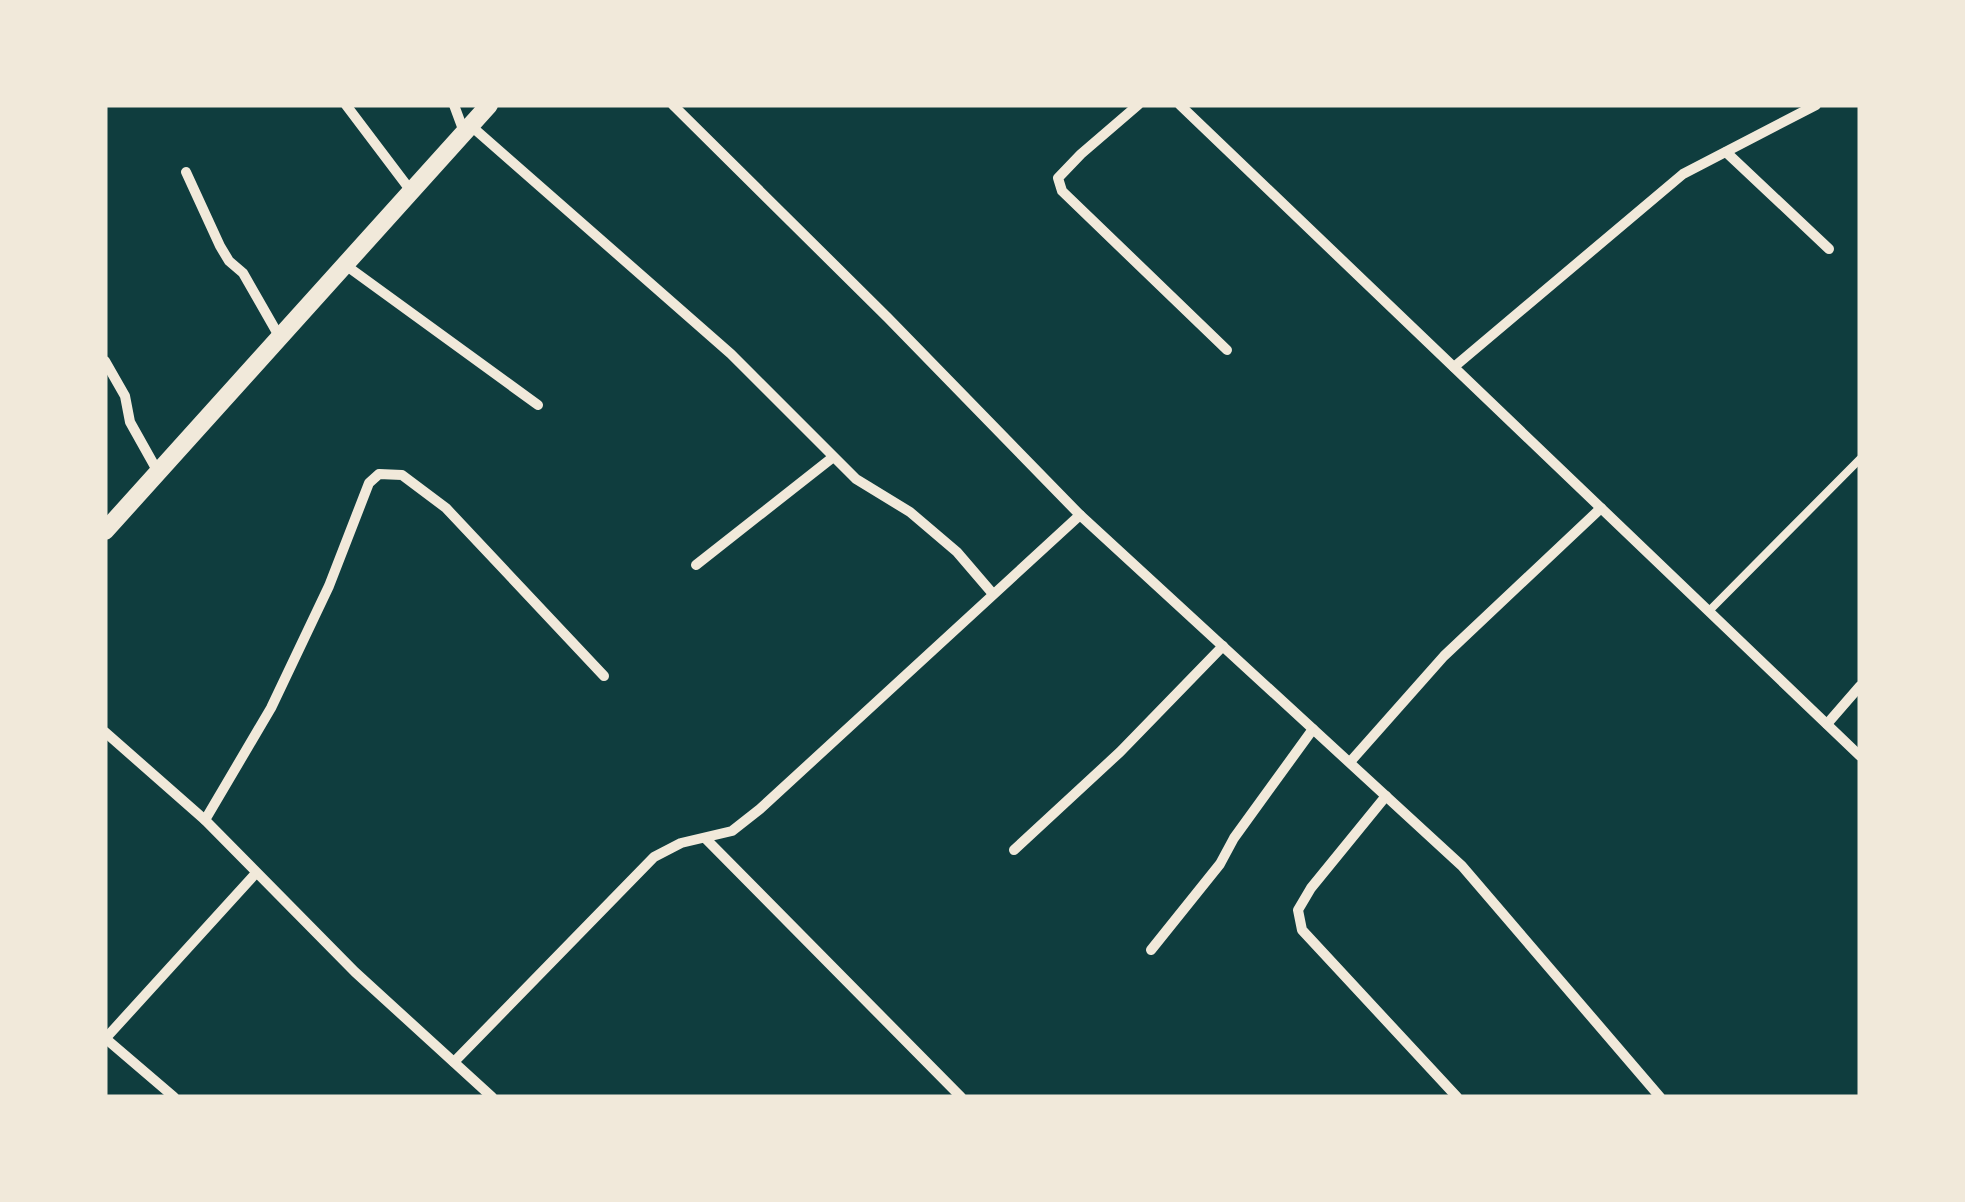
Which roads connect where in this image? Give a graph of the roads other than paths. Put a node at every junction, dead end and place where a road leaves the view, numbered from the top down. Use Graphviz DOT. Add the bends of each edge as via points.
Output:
graph roads {
  1 [pos="346,105"];
  2 [pos="454,105"];
  3 [pos="489,105"];
  4 [pos="672,105"];
  5 [pos="1138,105"];
  6 [pos="1180,105"];
  7 [pos="1816,105"];
  8 [pos="467,129"];
  9 [pos="1726,152"];
  10 [pos="186,172"];
  11 [pos="411,191"];
  12 [pos="1829,249"];
  13 [pos="344,264"];
  14 [pos="279,336"];
  15 [pos="1227,350"];
  16 [pos="105,361"];
  17 [pos="1454,367"];
  18 [pos="538,405"];
  19 [pos="832,458"];
  20 [pos="1860,459"];
  21 [pos="158,472"];
  22 [pos="1601,508"];
  23 [pos="1080,515"];
  24 [pos="105,531"];
  25 [pos="696,565"];
  26 [pos="994,594"];
  27 [pos="1709,611"];
  28 [pos="1223,646"];
  29 [pos="604,676"];
  30 [pos="1860,686"];
  31 [pos="1827,724"];
  32 [pos="1313,729"];
  33 [pos="105,732"];
  34 [pos="1860,756"];
  35 [pos="1350,762"];
  36 [pos="1386,796"];
  37 [pos="205,820"];
  38 [pos="706,839"];
  39 [pos="1014,850"];
  40 [pos="256,872"];
  41 [pos="1151,950"];
  42 [pos="105,1038"];
  43 [pos="454,1062"];
  44 [pos="174,1097"];
  45 [pos="492,1097"];
  46 [pos="961,1097"];
  47 [pos="1457,1097"];
  48 [pos="1660,1097"];
  1 -- 11 [label="street"];
  2 -- 8 [label="street"];
  3 -- 8 [label="street"];
  4 -- 23 [label="street"];
  5 -- 15 [label="street" via="1058,178 1062,191"];
  6 -- 17 [label="street"];
  7 -- 9 [label="street"];
  8 -- 11 [label="street"];
  8 -- 19 [label="street" via="731,354"];
  9 -- 12 [label="street"];
  9 -- 17 [label="street" via="1683,174"];
  10 -- 14 [label="street" via="220,246 244,273"];
  11 -- 13 [label="street"];
  13 -- 14 [label="street"];
  13 -- 18 [label="street"];
  14 -- 21 [label="street"];
  16 -- 21 [label="street"];
  17 -- 22 [label="street"];
  19 -- 25 [label="street"];
  19 -- 26 [label="street" via="910,512"];
  20 -- 27 [label="lane"];
  21 -- 24 [label="street"];
  22 -- 27 [label="street"];
  22 -- 35 [label="street" via="1444,656"];
  23 -- 26 [label="street"];
  23 -- 28 [label="street"];
  26 -- 38 [label="street" via="760,810 732,831"];
  27 -- 31 [label="street"];
  28 -- 32 [label="street"];
  28 -- 39 [label="street"];
  29 -- 37 [label="street" via="446,508 402,475 379,474 369,483 270,708"];
  30 -- 31 [label="street"];
  31 -- 34 [label="street"];
  32 -- 35 [label="street"];
  32 -- 41 [label="street"];
  33 -- 37 [label="street"];
  35 -- 36 [label="street"];
  36 -- 47 [label="street" via="1311,888 1298,910 1302,930"];
  36 -- 48 [label="street" via="1484,888"];
  37 -- 40 [label="street"];
  38 -- 43 [label="street" via="681,842 654,857"];
  38 -- 46 [label="street"];
  40 -- 42 [label="street"];
  40 -- 43 [label="street"];
  42 -- 44 [label="street"];
  43 -- 45 [label="street"];
}
